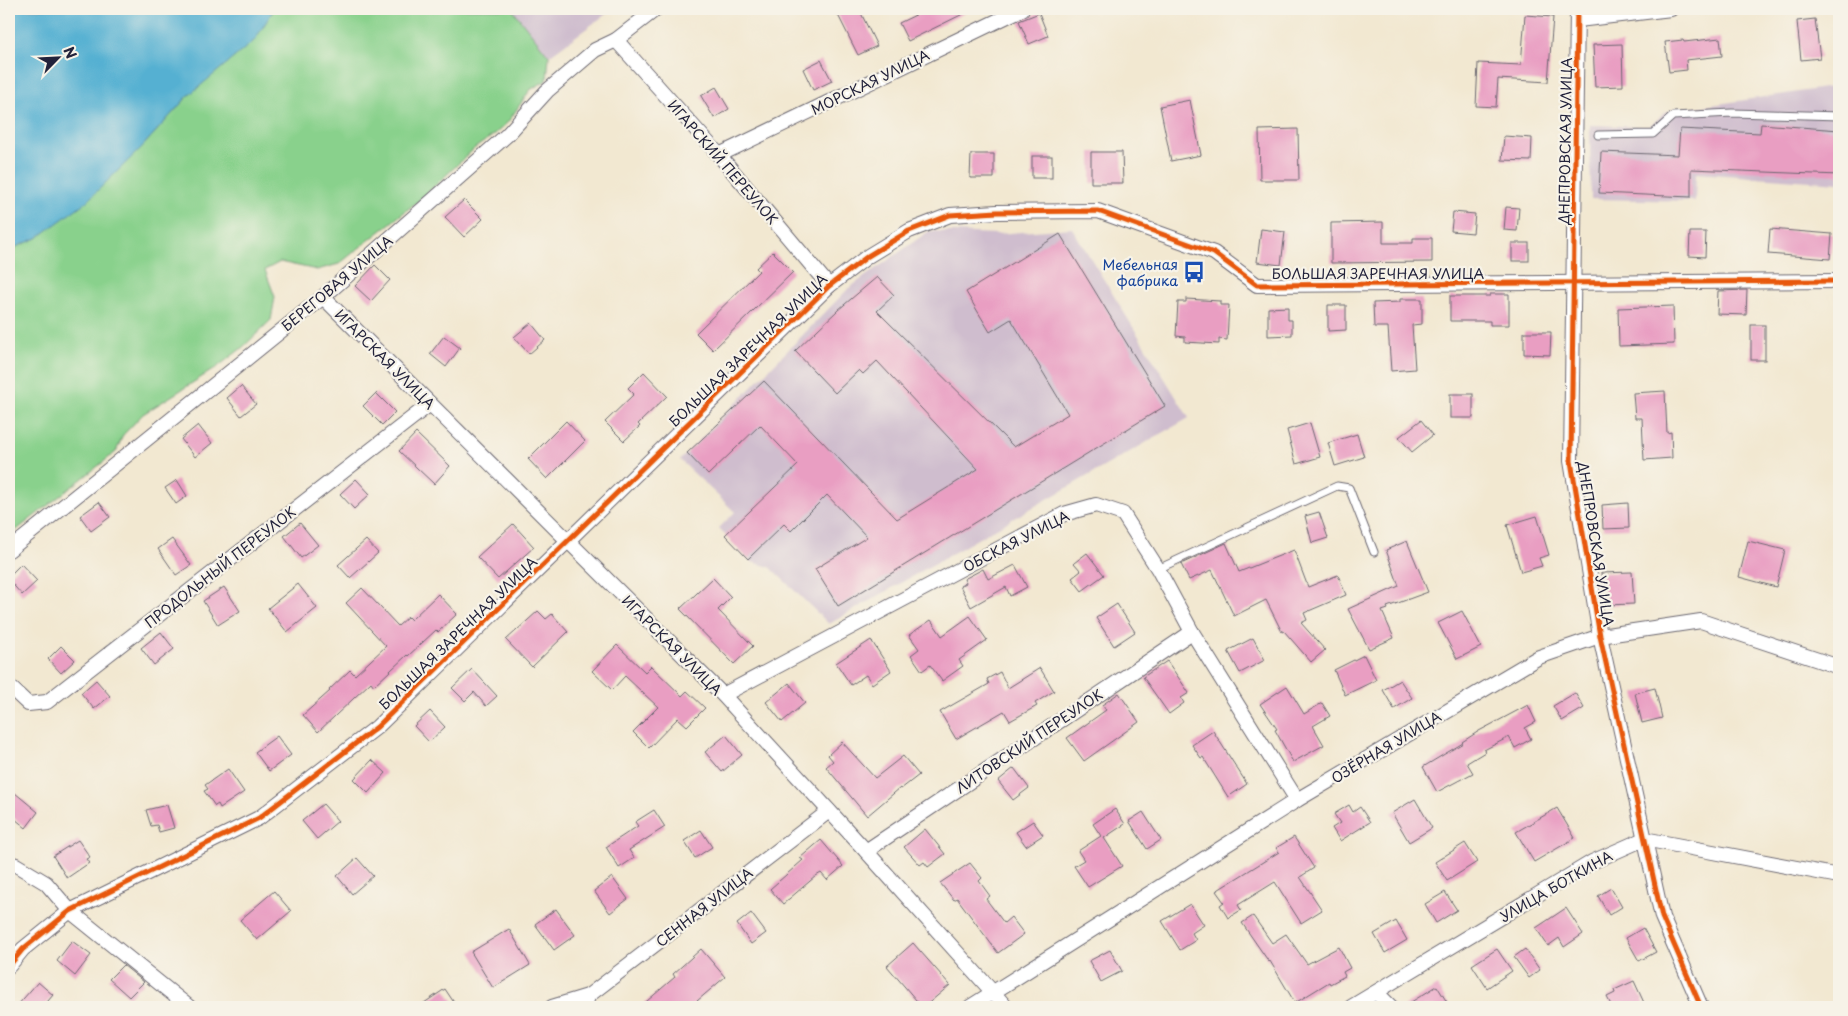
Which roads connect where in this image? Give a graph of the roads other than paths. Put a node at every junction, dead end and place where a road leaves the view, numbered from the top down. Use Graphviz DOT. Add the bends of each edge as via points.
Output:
graph roads {
  1 [pos="656,9"];
  2 [pos="1022,9"];
  3 [pos="1671,9"];
  4 [pos="1577,14"];
  5 [pos="616,40"];
  6 [pos="1839,116"];
  7 [pos="1598,135"];
  8 [pos="719,155"];
  9 [pos="1839,281"];
  10 [pos="1574,283"];
  11 [pos="829,286"];
  12 [pos="323,297"];
  13 [pos="430,404"];
  14 [pos="569,541"];
  15 [pos="9,550"];
  16 [pos="1374,552"];
  17 [pos="1158,569"];
  18 [pos="1192,632"];
  19 [pos="1600,636"];
  20 [pos="1839,667"];
  21 [pos="9,686"];
  22 [pos="723,696"];
  23 [pos="1296,800"];
  24 [pos="829,811"];
  25 [pos="1644,838"];
  26 [pos="866,851"];
  27 [pos="9,862"];
  28 [pos="1839,876"];
  29 [pos="70,911"];
  30 [pos="9,966"];
  31 [pos="994,992"];
  32 [pos="1377,993"];
  33 [pos="586,1002"];
  34 [pos="189,1007"];
  35 [pos="552,1007"];
  36 [pos="970,1007"];
  37 [pos="1006,1007"];
  38 [pos="1351,1007"];
  39 [pos="1391,1007"];
  40 [pos="1701,1007"];
  1 -- 5 [label="street, БЕРЕГОВАЯ УЛИЦА"];
  2 -- 8 [label="street, МОРСКАЯ УЛИЦА"];
  3 -- 4 [label="street"];
  4 -- 10 [label="street, ДНЕПРОВСКАЯ УЛИЦА"];
  5 -- 8 [label="street, ИГАРСКИЙ ПЕРЕУЛОК"];
  5 -- 12 [label="street, БЕРЕГОВАЯ УЛИЦА" via="595,50 547,91 507,135"];
  6 -- 7 [label="lane" via="1732,113 1673,116 1653,134"];
  8 -- 11 [label="street, ИГАРСКИЙ ПЕРЕУЛОК"];
  9 -- 10 [label="street, БОЛЬШАЯ ЗАРЕЧНАЯ УЛИЦА"];
  10 -- 11 [label="street, БОЛЬШАЯ ЗАРЕЧНАЯ УЛИЦА" via="1257,285 1214,252 1098,211 950,215 909,231 868,256"];
  10 -- 19 [label="street, ДНЕПРОВСКАЯ УЛИЦА" via="1571,461"];
  11 -- 14 [label="street, БОЛЬШАЯ ЗАРЕЧНАЯ УЛИЦА"];
  12 -- 13 [label="street, ИГАРСКАЯ УЛИЦА"];
  12 -- 15 [label="street, БЕРЕГОВАЯ УЛИЦА"];
  13 -- 14 [label="street, ИГАРСКАЯ УЛИЦА"];
  13 -- 21 [label="street, ПРОДОЛЬНЫЙ ПЕРЕУЛОК" via="46,702 28,704"];
  14 -- 22 [label="street, ИГАРСКАЯ УЛИЦА"];
  14 -- 29 [label="street, БОЛЬШАЯ ЗАРЕЧНАЯ УЛИЦА" via="377,727 259,818"];
  16 -- 17 [label="lane" via="1349,488 1336,486"];
  17 -- 18 [label="street, ОБСКАЯ УЛИЦА"];
  17 -- 22 [label="street, ОБСКАЯ УЛИЦА" via="1123,514 1096,505 1064,514"];
  18 -- 23 [label="street, ОБСКАЯ УЛИЦА"];
  18 -- 26 [label="street, ЛИТОВСКИЙ ПЕРЕУЛОК"];
  19 -- 20 [label="street, ОЗЁРНАЯ УЛИЦА" via="1701,621"];
  19 -- 23 [label="street, ОЗЁРНАЯ УЛИЦА" via="1539,657"];
  19 -- 25 [label="street, ДНЕПРОВСКАЯ УЛИЦА"];
  22 -- 24 [label="street, ИГАРСКАЯ УЛИЦА"];
  23 -- 31 [label="street, ОЗЁРНАЯ УЛИЦА"];
  24 -- 26 [label="street, ИГАРСКАЯ УЛИЦА"];
  24 -- 33 [label="street, СЕННАЯ УЛИЦА"];
  25 -- 28 [label="street"];
  25 -- 32 [label="street, УЛИЦА БОТКИНА" via="1592,862"];
  25 -- 40 [label="street, ДНЕПРОВСКАЯ УЛИЦА" via="1662,917"];
  26 -- 31 [label="street, ИГАРСКАЯ УЛИЦА"];
  27 -- 29 [label="street" via="46,884"];
  29 -- 30 [label="street, БОЛЬШАЯ ЗАРЕЧНАЯ УЛИЦА" via="23,949"];
  29 -- 34 [label="street"];
  31 -- 36 [label="street, ОЗЁРНАЯ УЛИЦА"];
  31 -- 37 [label="street, ИГАРСКАЯ УЛИЦА"];
  32 -- 38 [label="street, УЛИЦА БОТКИНА"];
  32 -- 39 [label="street"];
  33 -- 35 [label="street"];
}
